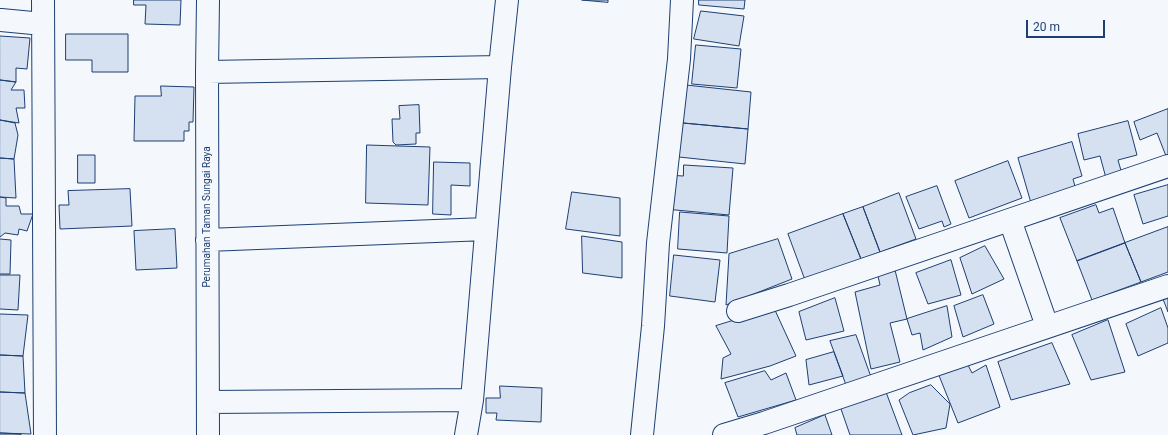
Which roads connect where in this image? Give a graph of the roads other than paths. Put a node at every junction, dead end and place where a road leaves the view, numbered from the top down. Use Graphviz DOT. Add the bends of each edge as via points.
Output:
graph roads {
  1 [pos="43,0"];
  2 [pos="208,0"];
  3 [pos="507,0"];
  4 [pos="682,0"];
  5 [pos="1,20"];
  6 [pos="43,24"];
  7 [pos="500,67"];
  8 [pos="207,72"];
  9 [pos="1168,166"];
  10 [pos="1010,220"];
  11 [pos="486,229"];
  12 [pos="207,240"];
  13 [pos="1168,286"];
  14 [pos="738,311"];
  15 [pos="1047,326"];
  16 [pos="472,400"];
  17 [pos="208,402"];
  18 [pos="45,435"];
  19 [pos="208,435"];
  20 [pos="466,435"];
  21 [pos="642,435"];
  22 [pos="724,435"];
  1 -- 6 [label="street"];
  2 -- 8 [label="street, Perumahan Taman Sungai Raya"];
  3 -- 7 [label="street"];
  4 -- 21 [label="street" via="679,59 658,243"];
  5 -- 6 [label="street"];
  6 -- 18 [label="street"];
  7 -- 8 [label="street"];
  7 -- 11 [label="street"];
  8 -- 12 [label="street, Perumahan Taman Sungai Raya"];
  9 -- 10 [label="street"];
  10 -- 14 [label="street"];
  10 -- 15 [label="street"];
  11 -- 12 [label="street"];
  11 -- 16 [label="street"];
  12 -- 17 [label="street, Perumahan Taman Sungai Raya"];
  13 -- 15 [label="street"];
  15 -- 22 [label="street"];
  16 -- 17 [label="street"];
  16 -- 20 [label="street"];
  17 -- 19 [label="street, Perumahan Taman Sungai Raya"];
}
